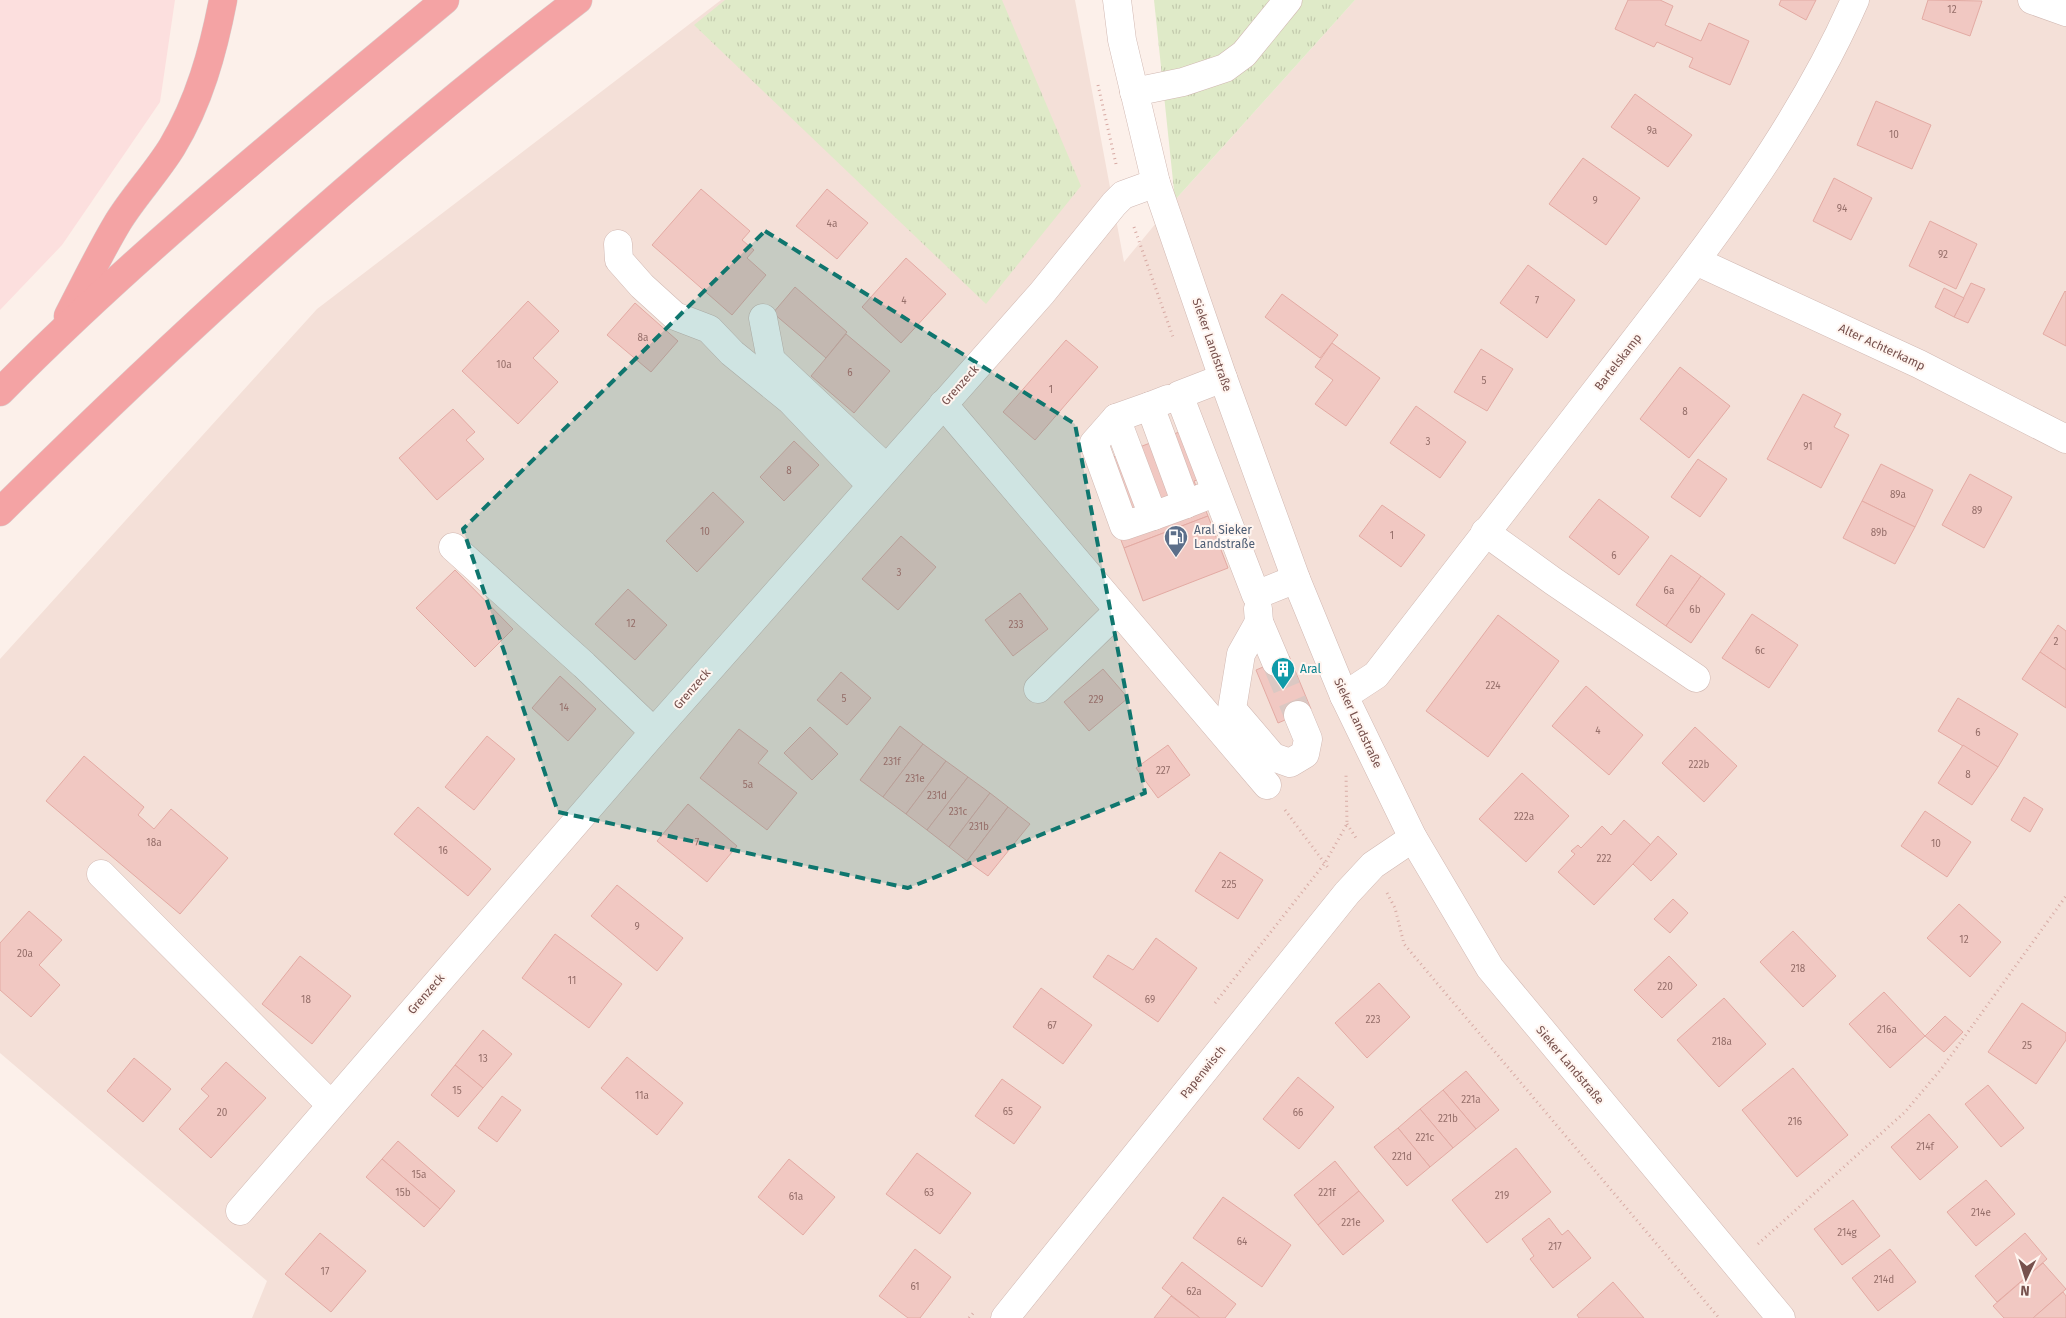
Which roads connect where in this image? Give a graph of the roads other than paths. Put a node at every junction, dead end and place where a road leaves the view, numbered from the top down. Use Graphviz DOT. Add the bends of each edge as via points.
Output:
graph roads {
  1 [pos="223,0"];
  2 [pos="445,0"];
  3 [pos="578,0"];
  4 [pos="1117,0"];
  5 [pos="1288,0"];
  6 [pos="1855,0"];
  7 [pos="2032,0"];
  8 [pos="2066,12"];
  9 [pos="1134,92"];
  10 [pos="1156,184"];
  11 [pos="618,244"];
  12 [pos="1696,261"];
  13 [pos="763,318"];
  14 [pos="60,331"];
  15 [pos="1223,378"];
  16 [pos="0,392"];
  17 [pos="1179,396"];
  18 [pos="943,404"];
  19 [pos="1150,406"];
  20 [pos="2066,439"];
  21 [pos="878,476"];
  22 [pos="1217,493"];
  23 [pos="1186,504"];
  24 [pos="0,512"];
  25 [pos="1486,532"];
  26 [pos="453,547"];
  27 [pos="1296,579"];
  28 [pos="1256,595"];
  29 [pos="1118,610"];
  30 [pos="1259,622"];
  31 [pos="1276,662"];
  32 [pos="1696,678"];
  33 [pos="1038,689"];
  34 [pos="1344,696"];
  35 [pos="1298,715"];
  36 [pos="654,732"];
  37 [pos="1267,785"];
  38 [pos="1413,838"];
  39 [pos="101,874"];
  40 [pos="330,1104"];
  41 [pos="240,1211"];
  42 [pos="1005,1318"];
  43 [pos="1781,1318"];
  1 -- 14 [label="highway" via="215,41 188,118 171,148 119,221"];
  2 -- 14 [label="highway" via="262,153"];
  3 -- 24 [label="highway" via="513,50 312,220 114,399"];
  4 -- 9 [label="street, Sieker Landstraße"];
  5 -- 9 [label="street" via="1244,54 1225,68 1183,82"];
  6 -- 12 [label="street, Bartelskamp" via="1837,42 1778,140"];
  7 -- 8 [label="street"];
  9 -- 10 [label="street, Sieker Landstraße"];
  10 -- 15 [label="street, Sieker Landstraße"];
  10 -- 18 [label="street, Grenzeck" via="1123,195 1042,293"];
  11 -- 21 [label="street" via="619,260 675,316 709,329 732,353"];
  12 -- 20 [label="street, Alter Achterkamp" via="1919,364"];
  12 -- 25 [label="street, Bartelskamp"];
  13 -- 21 [label="street" via="771,360"];
  14 -- 16 [label="highway"];
  15 -- 17 [label="street"];
  15 -- 27 [label="street, Sieker Landstraße"];
  17 -- 19 [label="street"];
  17 -- 22 [label="street"];
  18 -- 21 [label="street, Grenzeck"];
  18 -- 29 [label="street"];
  19 -- 23 [label="street"];
  19 -- 23 [label="street" via="1116,418 1153,516"];
  21 -- 36 [label="street, Grenzeck"];
  22 -- 23 [label="street"];
  22 -- 28 [label="street"];
  25 -- 32 [label="street"];
  25 -- 34 [label="street, Bartelskamp" via="1376,675"];
  26 -- 36 [label="street"];
  27 -- 28 [label="street"];
  27 -- 34 [label="street, Sieker Landstraße"];
  28 -- 30 [label="street"];
  29 -- 33 [label="street"];
  29 -- 37 [label="street"];
  30 -- 31 [label="street"];
  30 -- 35 [label="street" via="1241,654 1232,709 1274,757 1290,763 1304,754 1308,739"];
  34 -- 38 [label="street, Sieker Landstraße"];
  36 -- 40 [label="street, Grenzeck"];
  38 -- 42 [label="street, Papenwisch" via="1373,866 1347,893"];
  38 -- 43 [label="street, Sieker Landstraße" via="1490,968"];
  39 -- 40 [label="street"];
  40 -- 41 [label="street, Grenzeck"];
}
